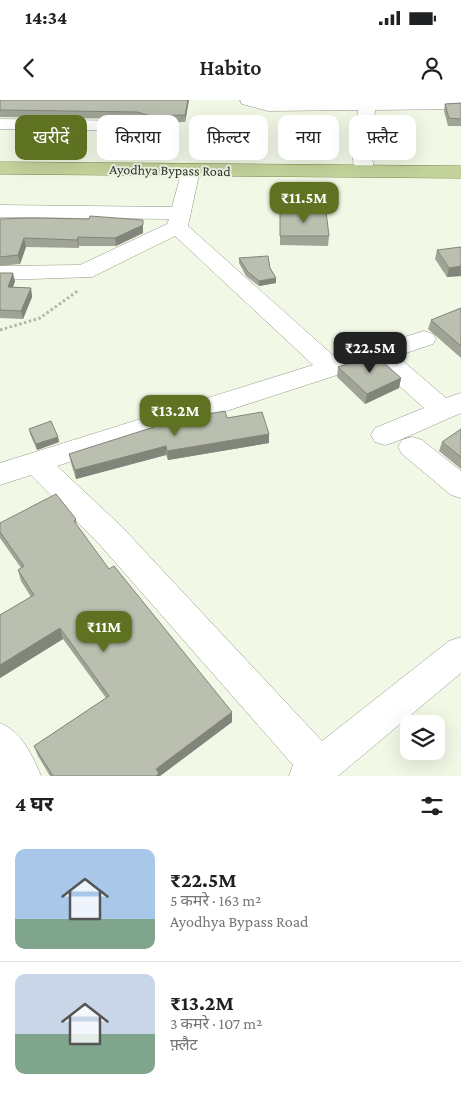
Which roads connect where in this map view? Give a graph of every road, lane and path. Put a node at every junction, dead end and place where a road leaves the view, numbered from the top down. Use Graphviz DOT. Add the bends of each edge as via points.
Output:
graph roads {
  1 [pos="248,100"];
  2 [pos="367,102"];
  3 [pos="461,104"];
  4 [pos="0,124"];
  5 [pos="97,125"];
  6 [pos="0,157"];
  7 [pos="461,161"];
  8 [pos="364,166"];
  9 [pos="0,168"];
  10 [pos="190,170"];
  11 [pos="461,172"];
  12 [pos="0,211"];
  13 [pos="178,220"];
  14 [pos="84,272"];
  15 [pos="0,273"];
  16 [pos="0,330"];
  17 [pos="424,339"];
  18 [pos="378,353"];
  19 [pos="332,368"];
  20 [pos="452,406"];
  21 [pos="386,435"];
  22 [pos="412,447"];
  23 [pos="36,463"];
  24 [pos="0,474"];
  25 [pos="461,487"];
  26 [pos="461,652"];
  27 [pos="0,741"];
  28 [pos="314,771"];
  29 [pos="22,776"];
  1 -- 2 [label="street" via="268,106"];
  2 -- 3 [label="street"];
  2 -- 8 [label="street"];
  4 -- 5 [label="street"];
  6 -- 8 [label="main road, Ayodhya Bypass Road"];
  7 -- 8 [label="main road, Ayodhya Bypass Road"];
  8 -- 10 [label="main road, Ayodhya Bypass Road"];
  8 -- 11 [label="main road, Ayodhya Bypass Road"];
  9 -- 10 [label="main road, Ayodhya Bypass Road"];
  10 -- 13 [label="street"];
  12 -- 13 [label="street"];
  13 -- 14 [label="street"];
  13 -- 19 [label="street"];
  14 -- 15 [label="street"];
  14 -- 16 [label="path" via="79,290 40,318"];
  17 -- 18 [label="street"];
  18 -- 19 [label="street"];
  18 -- 20 [label="street"];
  19 -- 23 [label="street"];
  20 -- 21 [label="street"];
  22 -- 25 [label="street"];
  23 -- 24 [label="street"];
  23 -- 28 [label="street" via="111,536"];
  26 -- 28 [label="street"];
  27 -- 29 [label="street"];
}
